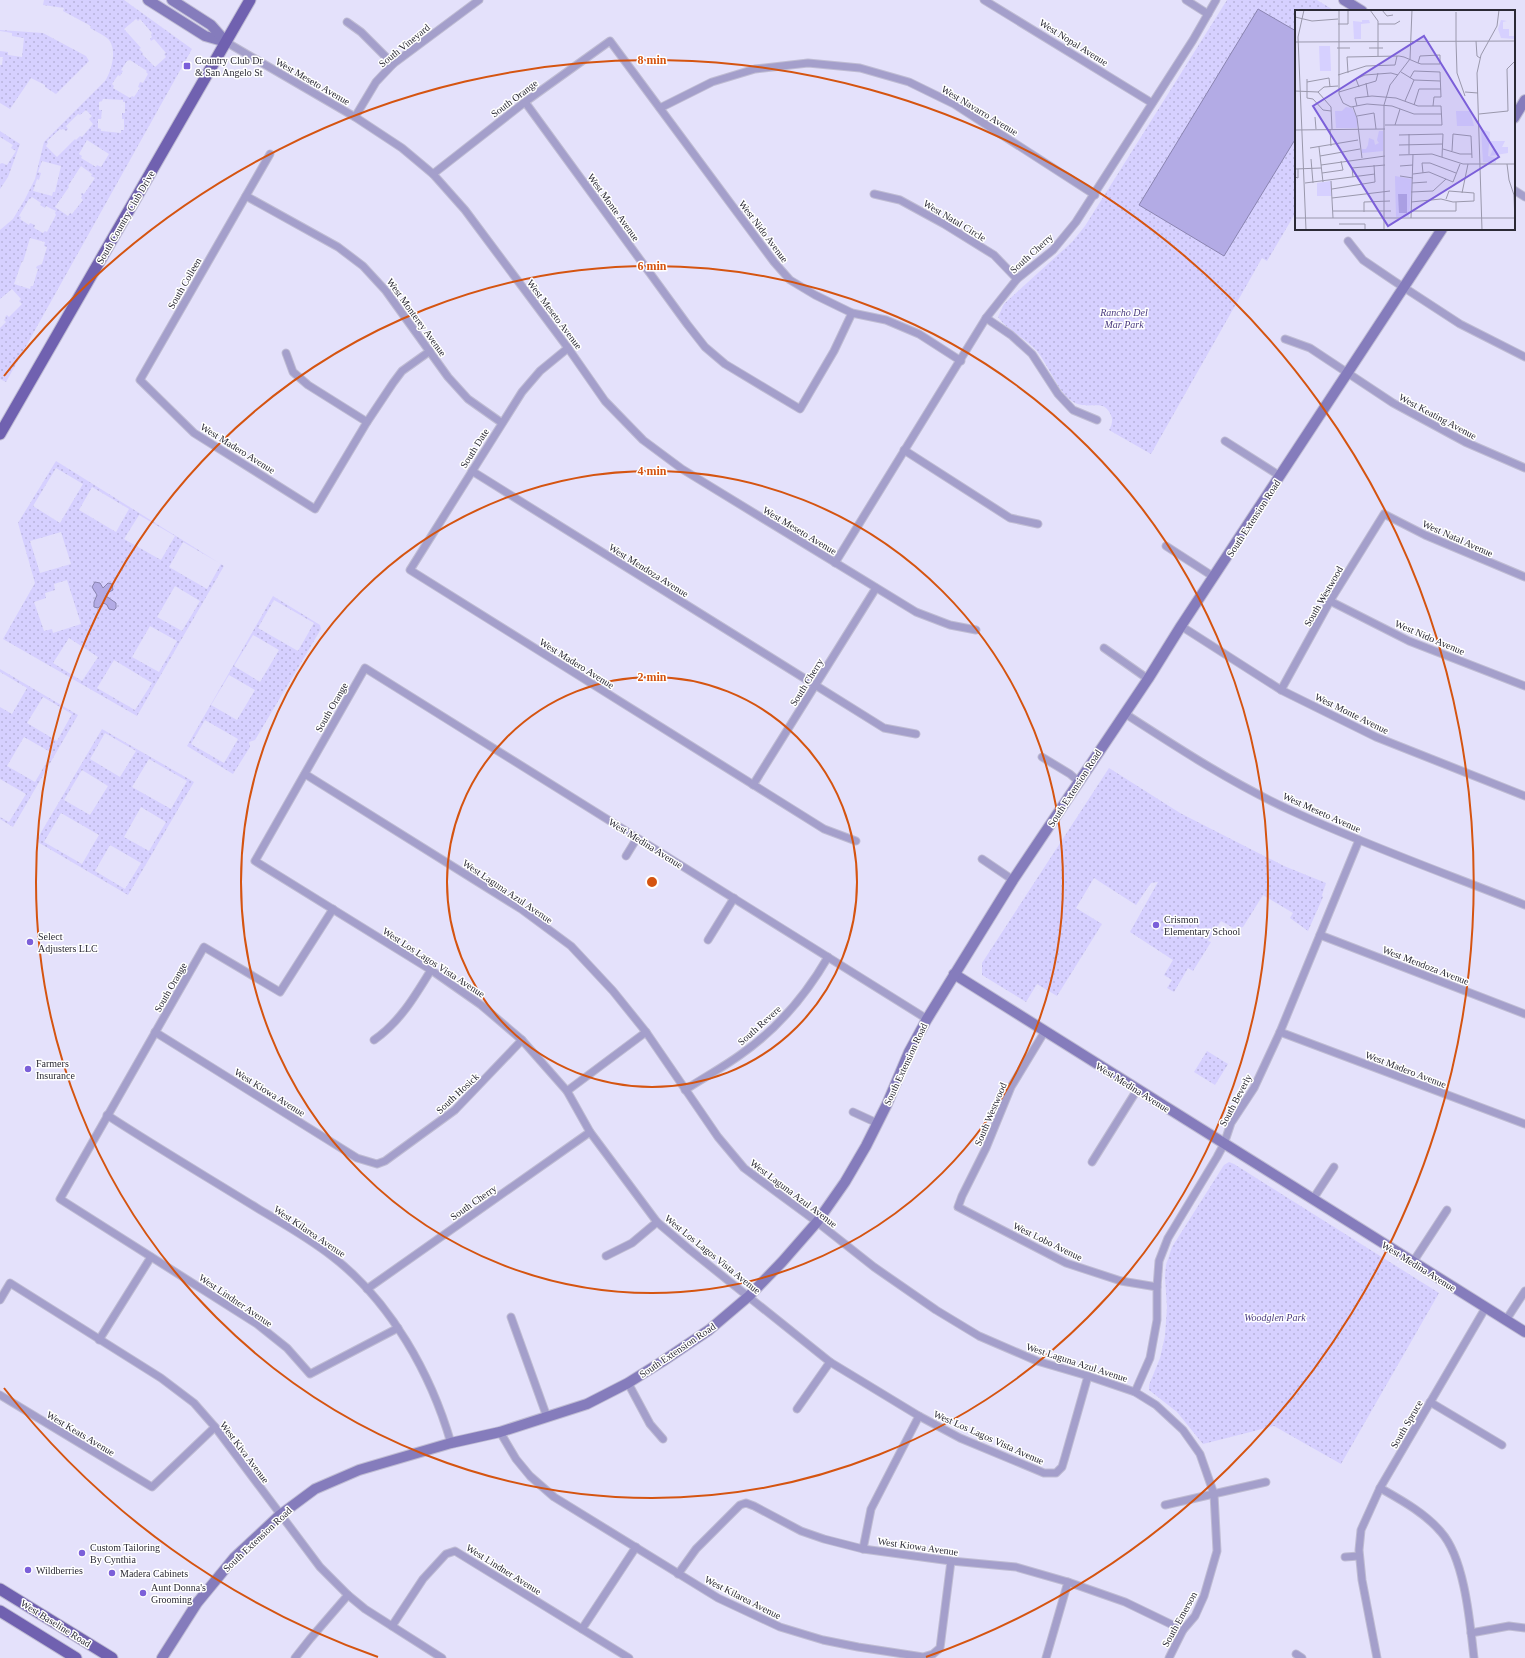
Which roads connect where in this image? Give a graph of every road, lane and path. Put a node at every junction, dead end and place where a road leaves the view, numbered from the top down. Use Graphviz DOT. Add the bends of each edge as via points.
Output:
graph roads {
  1 [pos="148,0"];
  2 [pos="172,0"];
  3 [pos="250,0"];
  4 [pos="984,0"];
  5 [pos="1186,0"];
  6 [pos="1216,0"];
  7 [pos="1344,0"];
  8 [pos="477,1"];
  9 [pos="1360,10"];
  10 [pos="1208,14"];
  11 [pos="347,22"];
  12 [pos="610,41"];
  13 [pos="226,42"];
  14 [pos="393,64"];
  15 [pos="1525,100"];
  16 [pos="525,102"];
  17 [pos="1152,103"];
  18 [pos="660,108"];
  19 [pos="1518,113"];
  20 [pos="355,117"];
  21 [pos="270,154"];
  22 [pos="433,174"];
  23 [pos="1515,191"];
  24 [pos="874,194"];
  25 [pos="1095,194"];
  26 [pos="246,196"];
  27 [pos="1525,198"];
  28 [pos="1441,230"];
  29 [pos="1348,241"];
  30 [pos="1017,279"];
  31 [pos="1404,287"];
  32 [pos="852,313"];
  33 [pos="986,318"];
  34 [pos="1285,339"];
  35 [pos="568,348"];
  36 [pos="430,351"];
  37 [pos="286,353"];
  38 [pos="1525,357"];
  39 [pos="961,361"];
  40 [pos="1347,374"];
  41 [pos="140,380"];
  42 [pos="1097,420"];
  43 [pos="367,422"];
  44 [pos="502,423"];
  45 [pos="0,434"];
  46 [pos="1225,441"];
  47 [pos="904,450"];
  48 [pos="1525,468"];
  49 [pos="472,470"];
  50 [pos="1280,476"];
  51 [pos="1384,514"];
  52 [pos="1038,524"];
  53 [pos="1166,546"];
  54 [pos="835,563"];
  55 [pos="410,570"];
  56 [pos="1214,577"];
  57 [pos="1525,577"];
  58 [pos="876,588"];
  59 [pos="1330,602"];
  60 [pos="1181,626"];
  61 [pos="976,630"];
  62 [pos="1104,648"];
  63 [pos="365,668"];
  64 [pos="1148,679"];
  65 [pos="816,686"];
  66 [pos="1525,686"];
  67 [pos="1281,690"];
  68 [pos="1124,713"];
  69 [pos="916,734"];
  70 [pos="1042,757"];
  71 [pos="305,774"];
  72 [pos="1079,782"];
  73 [pos="753,785"];
  74 [pos="1525,796"];
  75 [pos="637,838"];
  76 [pos="856,840"];
  77 [pos="1359,840"];
  78 [pos="626,856"];
  79 [pos="982,859"];
  80 [pos="255,860"];
  81 [pos="1013,880"];
  82 [pos="734,898"];
  83 [pos="1525,905"];
  84 [pos="333,909"];
  85 [pos="1320,935"];
  86 [pos="708,940"];
  87 [pos="828,957"];
  88 [pos="432,970"];
  89 [pos="954,974"];
  90 [pos="1525,1014"];
  91 [pos="926,1019"];
  92 [pos="1045,1031"];
  93 [pos="155,1032"];
  94 [pos="646,1032"];
  95 [pos="1280,1032"];
  96 [pos="374,1040"];
  97 [pos="522,1040"];
  98 [pos="685,1090"];
  99 [pos="1137,1090"];
  100 [pos="567,1091"];
  101 [pos="853,1112"];
  102 [pos="107,1115"];
  103 [pos="877,1124"];
  104 [pos="1525,1124"];
  105 [pos="590,1132"];
  106 [pos="1224,1144"];
  107 [pos="1092,1162"];
  108 [pos="377,1164"];
  109 [pos="1334,1167"];
  110 [pos="60,1199"];
  111 [pos="1313,1199"];
  112 [pos="958,1207"];
  113 [pos="1447,1210"];
  114 [pos="657,1222"];
  115 [pos="817,1222"];
  116 [pos="606,1256"];
  117 [pos="151,1257"];
  118 [pos="1413,1262"];
  119 [pos="1157,1287"];
  120 [pos="367,1289"];
  121 [pos="1525,1291"];
  122 [pos="749,1296"];
  123 [pos="0,1300"];
  124 [pos="1486,1307"];
  125 [pos="511,1317"];
  126 [pos="1506,1320"];
  127 [pos="398,1328"];
  128 [pos="1525,1332"];
  129 [pos="99,1340"];
  130 [pos="830,1362"];
  131 [pos="1088,1376"];
  132 [pos="628,1383"];
  133 [pos="1135,1392"];
  134 [pos="0,1395"];
  135 [pos="1430,1402"];
  136 [pos="797,1409"];
  137 [pos="919,1416"];
  138 [pos="547,1417"];
  139 [pos="215,1427"];
  140 [pos="500,1432"];
  141 [pos="663,1439"];
  142 [pos="451,1443"];
  143 [pos="1502,1445"];
  144 [pos="1266,1482"];
  145 [pos="1380,1488"];
  146 [pos="1214,1494"];
  147 [pos="1165,1505"];
  148 [pos="280,1515"];
  149 [pos="636,1547"];
  150 [pos="863,1549"];
  151 [pos="1360,1556"];
  152 [pos="1345,1557"];
  153 [pos="951,1561"];
  154 [pos="678,1574"];
  155 [pos="1068,1582"];
  156 [pos="0,1589"];
  157 [pos="348,1595"];
  158 [pos="0,1610"];
  159 [pos="392,1626"];
  160 [pos="1525,1628"];
  161 [pos="582,1629"];
  162 [pos="1183,1630"];
  163 [pos="1472,1633"];
  164 [pos="431,1655"];
  165 [pos="76,1658"];
  166 [pos="112,1658"];
  167 [pos="162,1658"];
  168 [pos="295,1658"];
  169 [pos="442,1658"];
  170 [pos="628,1658"];
  171 [pos="1046,1658"];
  172 [pos="1169,1658"];
  173 [pos="1377,1658"];
  174 [pos="1474,1658"];
  1 -- 13 [label="street" via="205,36"];
  2 -- 13 [label="street" via="211,25"];
  3 -- 13 [label="main road, South Country Club Drive"];
  4 -- 17 [label="street, West Nopal Avenue"];
  5 -- 10 [label="street"];
  6 -- 10 [label="street, South Cherry"];
  7 -- 9 [label="street"];
  8 -- 14 [label="street, South Vineyard"];
  10 -- 17 [label="street, South Cherry"];
  11 -- 14 [label="street" via="361,32"];
  12 -- 16 [label="street, South Orange"];
  12 -- 18 [label="street, West Nido Avenue"];
  13 -- 20 [label="street, West Meseto Avenue"];
  13 -- 45 [label="main road, South Country Club Drive"];
  14 -- 20 [label="street, South Vineyard" via="376,82"];
  15 -- 19 [label="street"];
  16 -- 22 [label="street, South Orange"];
  16 -- 32 [label="street, West Monte Avenue" via="705,347 724,364 800,409 834,352"];
  17 -- 25 [label="street, South Cherry"];
  18 -- 25 [label="street, West Navarro Avenue" via="712,82 755,69 808,64 860,68 909,82 954,104"];
  18 -- 32 [label="street, West Nido Avenue" via="790,280"];
  20 -- 22 [label="street, West Meseto Avenue" via="402,148"];
  21 -- 26 [label="street, South Colleen"];
  22 -- 35 [label="street, West Meseto Avenue" via="465,210"];
  23 -- 27 [label="street"];
  24 -- 30 [label="street, West Natal Circle" via="900,200 944,224 994,255"];
  25 -- 30 [label="street, South Cherry" via="1053,250"];
  26 -- 36 [label="street, West Monterey Avenue" via="338,247 363,266 386,291"];
  26 -- 41 [label="street, South Colleen"];
  28 -- 31 [label="street, South Extension Road"];
  29 -- 31 [label="street" via="1363,260"];
  30 -- 33 [label="street, South Cherry"];
  31 -- 38 [label="street" via="1460,324"];
  31 -- 40 [label="street, South Extension Road"];
  32 -- 39 [label="street, West Nido Avenue" via="886,320 919,334"];
  33 -- 39 [label="street, South Cherry"];
  33 -- 42 [label="street" via="1011,335 1032,354 1058,394 1072,410"];
  34 -- 40 [label="street, West Keating Avenue" via="1310,348"];
  35 -- 44 [label="street, South Date" via="540,371 522,392"];
  35 -- 54 [label="street, West Meseto Avenue" via="605,401 643,440 682,469"];
  36 -- 43 [label="street" via="402,371"];
  36 -- 44 [label="street, West Monterey Avenue" via="448,378 468,399"];
  37 -- 43 [label="street" via="293,372 308,385"];
  39 -- 47 [label="street, South Cherry"];
  40 -- 48 [label="street, West Keating Avenue" via="1393,403 1465,442"];
  40 -- 50 [label="street, South Extension Road"];
  41 -- 43 [label="street, West Madero Avenue" via="194,433 315,508"];
  44 -- 49 [label="street, South Date"];
  46 -- 50 [label="street"];
  47 -- 52 [label="street" via="1010,518"];
  47 -- 54 [label="street, South Cherry"];
  49 -- 55 [label="street, South Date"];
  49 -- 65 [label="street, West Mendoza Avenue"];
  50 -- 56 [label="street, South Extension Road"];
  51 -- 57 [label="street, West Natal Avenue" via="1425,535"];
  51 -- 59 [label="street, South Westwood"];
  53 -- 56 [label="street"];
  54 -- 58 [label="street, West Meseto Avenue"];
  55 -- 73 [label="street, West Madero Avenue"];
  56 -- 60 [label="street, South Extension Road"];
  58 -- 61 [label="street, West Meseto Avenue" via="916,612 950,625"];
  58 -- 65 [label="street, South Cherry"];
  59 -- 66 [label="street, West Nido Avenue" via="1408,641"];
  59 -- 67 [label="street, South Westwood"];
  60 -- 64 [label="street, South Extension Road"];
  60 -- 67 [label="street, West Monte Avenue"];
  62 -- 64 [label="street"];
  63 -- 71 [label="street, South Orange"];
  63 -- 75 [label="street, West Medina Avenue"];
  64 -- 68 [label="street, South Extension Road"];
  65 -- 69 [label="street, West Mendoza Avenue" via="884,728"];
  65 -- 73 [label="street, South Cherry"];
  67 -- 74 [label="street, West Monte Avenue" via="1376,737"];
  68 -- 72 [label="street, South Extension Road"];
  68 -- 77 [label="street, West Meseto Avenue" via="1227,776 1291,810"];
  70 -- 72 [label="street"];
  71 -- 80 [label="street, South Orange"];
  71 -- 94 [label="street, West Laguna Azul Avenue" via="521,910 571,946 613,991"];
  72 -- 81 [label="street, South Extension Road"];
  73 -- 76 [label="street, West Madero Avenue" via="824,829"];
  75 -- 78 [label="street"];
  75 -- 82 [label="street, West Medina Avenue"];
  77 -- 83 [label="street, West Meseto Avenue"];
  77 -- 85 [label="street, South Beverly"];
  79 -- 81 [label="street"];
  80 -- 84 [label="street, West Los Lagos Vista Avenue"];
  81 -- 89 [label="street, South Extension Road"];
  82 -- 86 [label="street"];
  82 -- 87 [label="street, West Medina Avenue"];
  84 -- 88 [label="street, West Los Lagos Vista Avenue"];
  84 -- 93 [label="street, South Orange" via="280,992 204,947"];
  85 -- 90 [label="street, West Mendoza Avenue"];
  85 -- 95 [label="street, South Beverly"];
  87 -- 91 [label="street, West Medina Avenue"];
  87 -- 98 [label="street, South Revere" via="796,1004 772,1029 740,1055"];
  88 -- 96 [label="street" via="403,1014"];
  88 -- 97 [label="street, West Los Lagos Vista Avenue" via="481,1005"];
  89 -- 91 [label="street, South Extension Road"];
  89 -- 92 [label="street, West Medina Avenue"];
  91 -- 103 [label="street, South Extension Road"];
  92 -- 99 [label="street, West Medina Avenue"];
  92 -- 112 [label="street, South Westwood" via="1011,1087"];
  93 -- 102 [label="street, South Orange"];
  93 -- 108 [label="street, West Kiowa Avenue" via="357,1158"];
  94 -- 98 [label="street, West Laguna Azul Avenue"];
  94 -- 100 [label="street"];
  95 -- 104 [label="street, West Madero Avenue"];
  95 -- 106 [label="street, South Beverly" via="1254,1088 1232,1123"];
  97 -- 100 [label="street, West Los Lagos Vista Avenue"];
  97 -- 108 [label="street, South Hosick" via="455,1110 385,1161"];
  98 -- 115 [label="street, West Laguna Azul Avenue" via="718,1137 744,1168"];
  99 -- 106 [label="street, West Medina Avenue"];
  99 -- 107 [label="street"];
  100 -- 105 [label="street, West Los Lagos Vista Avenue"];
  101 -- 103 [label="street"];
  102 -- 110 [label="street, South Orange"];
  102 -- 120 [label="street, West Kilarea Avenue" via="333,1257"];
  103 -- 115 [label="street, South Extension Road" via="845,1182"];
  105 -- 114 [label="street, West Los Lagos Vista Avenue"];
  105 -- 120 [label="street, South Cherry"];
  106 -- 111 [label="street, West Medina Avenue"];
  106 -- 119 [label="street, South Beverly" via="1168,1238 1159,1261"];
  109 -- 111 [label="street"];
  110 -- 117 [label="street, West Lindner Avenue"];
  111 -- 118 [label="street, West Medina Avenue"];
  112 -- 119 [label="street, West Lobo Avenue" via="1066,1263 1121,1281"];
  113 -- 118 [label="street"];
  114 -- 116 [label="street" via="632,1243"];
  114 -- 122 [label="street, West Los Lagos Vista Avenue"];
  115 -- 122 [label="street, South Extension Road"];
  115 -- 131 [label="street, West Laguna Azul Avenue" via="874,1267 979,1336 1037,1361"];
  117 -- 127 [label="street, West Lindner Avenue" via="257,1324 287,1348 310,1374"];
  117 -- 129 [label="street"];
  118 -- 124 [label="street, West Medina Avenue"];
  119 -- 133 [label="street, South Beverly" via="1157,1320 1150,1358"];
  120 -- 127 [label="street, West Kilarea Avenue"];
  121 -- 126 [label="street"];
  122 -- 130 [label="street, West Los Lagos Vista Avenue"];
  122 -- 132 [label="street, South Extension Road" via="709,1330"];
  123 -- 129 [label="street, West Kiva Avenue" via="10,1283"];
  124 -- 126 [label="street, West Medina Avenue"];
  124 -- 135 [label="street, South Spruce"];
  125 -- 138 [label="street"];
  126 -- 128 [label="street, West Medina Avenue"];
  127 -- 142 [label="street, West Kilarea Avenue" via="424,1371 442,1412"];
  129 -- 139 [label="street, West Kiva Avenue" via="160,1378 194,1403"];
  130 -- 136 [label="street"];
  130 -- 137 [label="street, West Los Lagos Vista Avenue"];
  131 -- 133 [label="street, West Laguna Azul Avenue"];
  131 -- 137 [label="street, West Los Lagos Vista Avenue" via="1062,1467 1056,1473 1044,1473 960,1438"];
  132 -- 138 [label="street, South Extension Road" via="587,1404"];
  132 -- 141 [label="street" via="650,1424"];
  133 -- 146 [label="street, West Laguna Azul Avenue" via="1156,1405 1184,1430 1200,1454"];
  134 -- 139 [label="street, West Keats Avenue" via="152,1487"];
  135 -- 143 [label="street"];
  135 -- 145 [label="street, South Spruce"];
  137 -- 150 [label="street" via="871,1509"];
  138 -- 140 [label="street, South Extension Road"];
  139 -- 148 [label="street, West Kiva Avenue"];
  140 -- 142 [label="street, South Extension Road"];
  140 -- 149 [label="street, West Kilarea Avenue" via="530,1476 554,1497"];
  142 -- 148 [label="street, South Extension Road" via="359,1470 316,1489"];
  144 -- 146 [label="street"];
  145 -- 151 [label="street, South Spruce" via="1361,1530"];
  145 -- 163 [label="street" via="1425,1517 1442,1533 1454,1553 1463,1581"];
  146 -- 147 [label="street"];
  146 -- 162 [label="street, South Emerson" via="1217,1551 1204,1596 1195,1616"];
  148 -- 157 [label="street, West Kiva Avenue" via="320,1567"];
  148 -- 167 [label="street, South Extension Road" via="234,1558 211,1584"];
  149 -- 154 [label="street, West Kilarea Avenue"];
  149 -- 161 [label="street"];
  150 -- 153 [label="street, West Kiowa Avenue"];
  150 -- 154 [label="street, West Kiowa Avenue" via="801,1531 746,1503 740,1505 696,1549"];
  151 -- 152 [label="street"];
  151 -- 173 [label="street, South Spruce"];
  153 -- 154 [label="street, West Kilarea Avenue" via="940,1648 933,1654 923,1656 823,1640 780,1627 718,1598"];
  153 -- 155 [label="street, West Kiowa Avenue" via="1016,1567"];
  155 -- 162 [label="street, West Kiowa Avenue" via="1125,1602"];
  155 -- 171 [label="street"];
  156 -- 166 [label="main road, West Baseline Road"];
  157 -- 159 [label="street, West Kiva Avenue"];
  157 -- 168 [label="street"];
  158 -- 165 [label="main road, West Baseline Road"];
  159 -- 161 [label="street, West Lindner Avenue" via="423,1579 446,1554 455,1551"];
  159 -- 164 [label="street, West Kiva Avenue"];
  160 -- 163 [label="street" via="1509,1626"];
  161 -- 170 [label="street, West Lindner Avenue"];
  162 -- 172 [label="street, South Emerson"];
  163 -- 174 [label="street"];
  164 -- 169 [label="street, West Kiva Avenue"];
}
